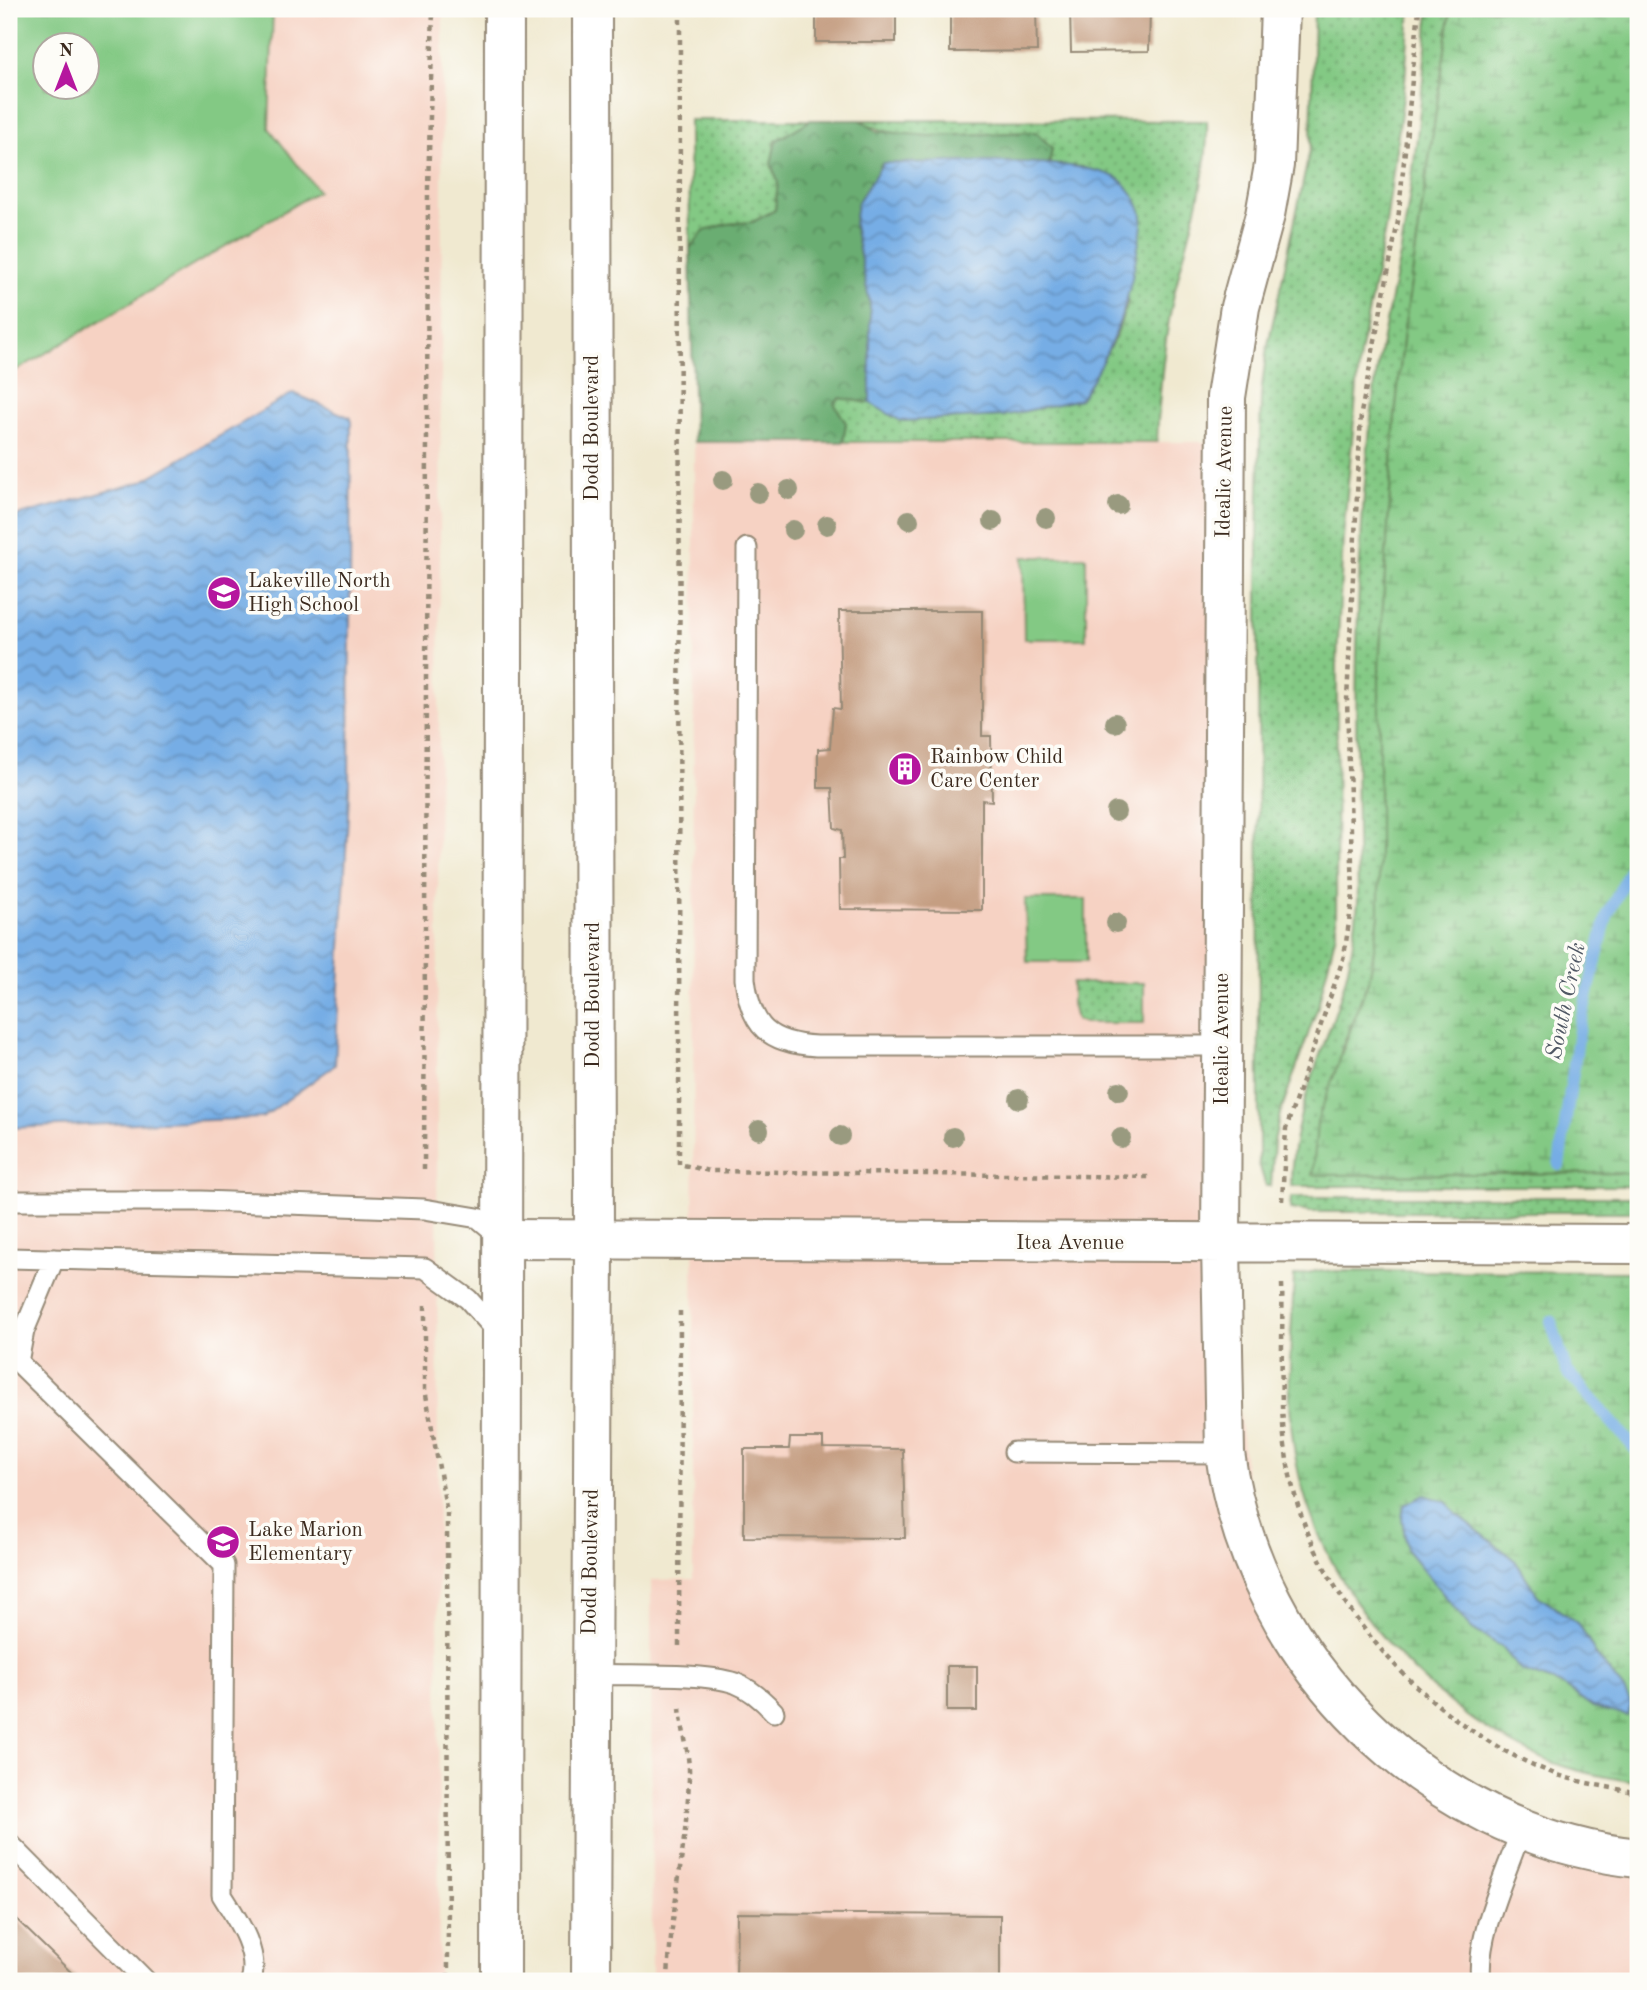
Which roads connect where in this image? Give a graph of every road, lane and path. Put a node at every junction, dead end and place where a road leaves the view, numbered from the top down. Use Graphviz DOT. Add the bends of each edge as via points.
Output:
graph roads {
  1 [pos="433,9"];
  2 [pos="504,9"];
  3 [pos="592,9"];
  4 [pos="680,9"];
  5 [pos="1280,9"];
  6 [pos="1419,9"];
  7 [pos="747,548"];
  8 [pos="1222,1046"];
  9 [pos="424,1170"];
  10 [pos="1152,1177"];
  11 [pos="9,1200"];
  12 [pos="594,1238"];
  13 [pos="503,1239"];
  14 [pos="1282,1244"];
  15 [pos="1638,1244"];
  16 [pos="1221,1245"];
  17 [pos="9,1258"];
  18 [pos="54,1259"];
  19 [pos="425,1298"];
  20 [pos="503,1338"];
  21 [pos="1014,1452"];
  22 [pos="1225,1453"];
  23 [pos="590,1674"];
  24 [pos="774,1712"];
  25 [pos="1638,1793"];
  26 [pos="1521,1830"];
  27 [pos="9,1843"];
  28 [pos="1638,1858"];
  29 [pos="146,1981"];
  30 [pos="251,1981"];
  31 [pos="448,1981"];
  32 [pos="501,1981"];
  33 [pos="591,1981"];
  34 [pos="1481,1981"];
  1 -- 9 [label="path" via="428,188"];
  2 -- 13 [label="main road"];
  3 -- 12 [label="main road, Dodd Boulevard"];
  4 -- 10 [label="path" via="679,1164 709,1171"];
  5 -- 8 [label="main road, Idealic Avenue" via="1274,165 1240,307 1226,397"];
  6 -- 14 [label="path" via="1398,221 1361,413 1347,700 1353,895 1344,956 1286,1129"];
  7 -- 8 [label="lane" via="745,979 753,1015 765,1032 780,1041 816,1046"];
  8 -- 16 [label="main road, Idealic Avenue"];
  11 -- 13 [label="lane" via="424,1209 478,1218"];
  12 -- 13 [label="main road, Itea Avenue"];
  12 -- 16 [label="main road, Itea Avenue"];
  12 -- 23 [label="main road, Dodd Boulevard"];
  13 -- 20 [label="main road"];
  14 -- 15 [label="main road, Itea Avenue"];
  14 -- 16 [label="main road, Itea Avenue"];
  14 -- 25 [label="path" via="1282,1397 1291,1480 1307,1529 1352,1609 1389,1660 1424,1696 1469,1730 1552,1773"];
  16 -- 22 [label="main road, Idealic Avenue"];
  17 -- 18 [label="lane"];
  18 -- 20 [label="lane" via="425,1268 468,1299"];
  18 -- 30 [label="lane" via="24,1331 18,1362 224,1565 222,1895 245,1931"];
  19 -- 31 [label="path" via="425,1389 447,1513"];
  20 -- 32 [label="main road"];
  21 -- 22 [label="lane"];
  22 -- 26 [label="main road, Idealic Avenue" via="1239,1520 1273,1600 1338,1700 1415,1770 1471,1807"];
  23 -- 24 [label="lane" via="717,1678 758,1695"];
  23 -- 33 [label="main road, Dodd Boulevard"];
  26 -- 28 [label="main road, Idealic Avenue" via="1588,1850"];
  26 -- 34 [label="lane" via="1486,1933"];
  27 -- 29 [label="lane"];
}
